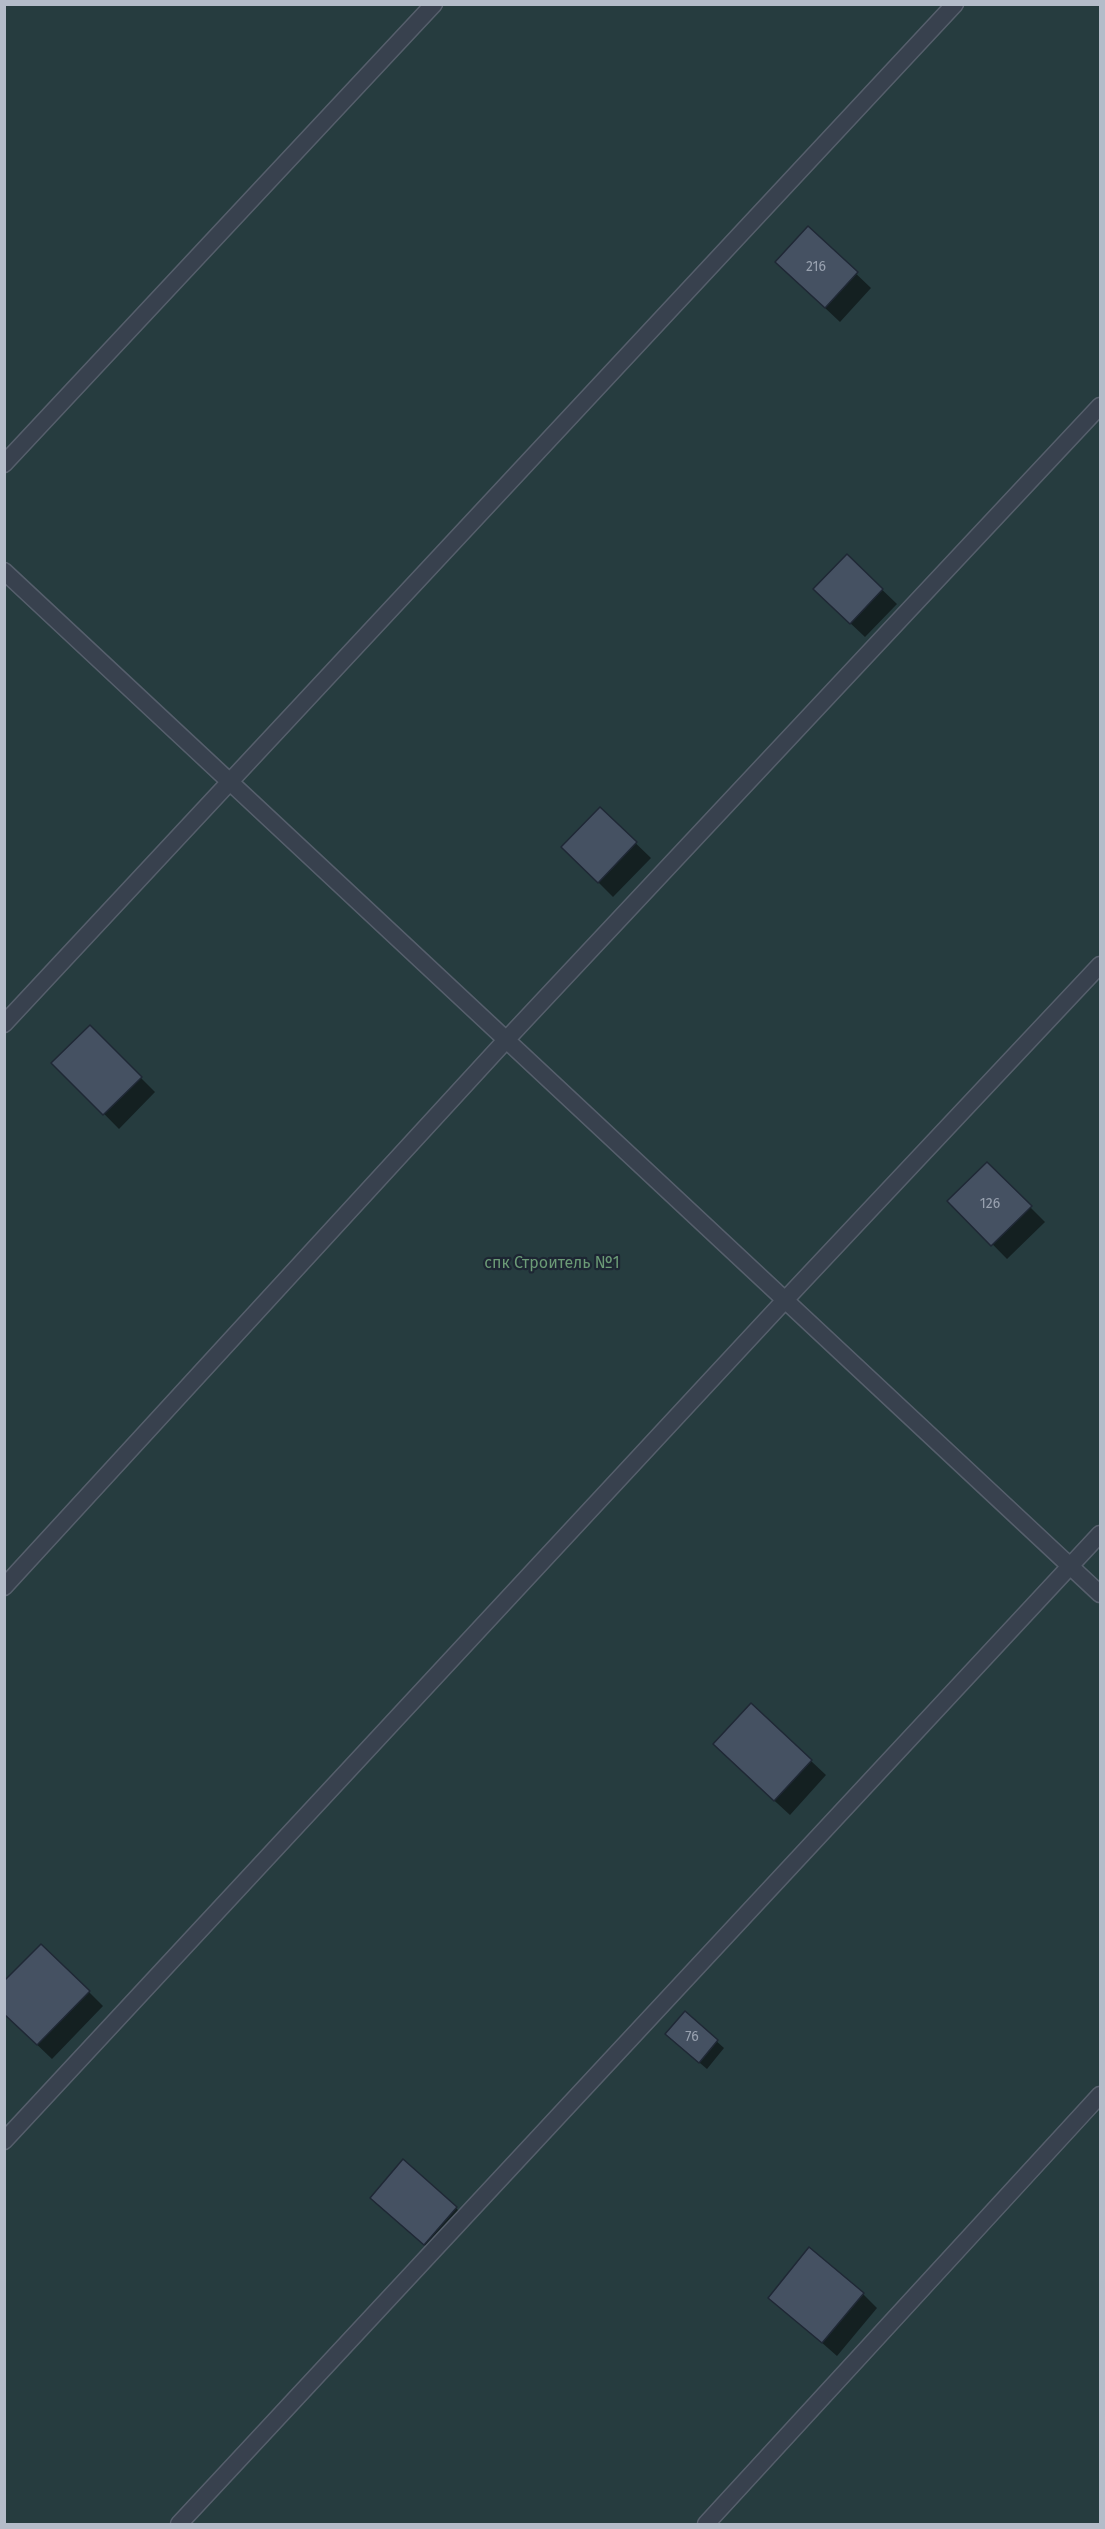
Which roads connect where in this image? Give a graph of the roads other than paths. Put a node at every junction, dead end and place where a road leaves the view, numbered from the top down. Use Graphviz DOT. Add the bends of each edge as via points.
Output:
graph roads {
  1 [pos="434,4"];
  2 [pos="956,4"];
  3 [pos="1101,406"];
  4 [pos="4,464"];
  5 [pos="4,571"];
  6 [pos="231,781"];
  7 [pos="1101,965"];
  8 [pos="4,1024"];
  9 [pos="507,1039"];
  10 [pos="786,1299"];
  11 [pos="1101,1534"];
  12 [pos="1071,1566"];
  13 [pos="4,1587"];
  14 [pos="1101,1594"];
  15 [pos="1101,2096"];
  16 [pos="4,2141"];
  17 [pos="179,2524"];
  18 [pos="706,2524"];
  1 -- 4 [label="lane"];
  2 -- 6 [label="lane"];
  3 -- 9 [label="lane"];
  5 -- 6 [label="lane"];
  6 -- 8 [label="lane"];
  6 -- 9 [label="lane"];
  7 -- 10 [label="lane"];
  9 -- 10 [label="lane"];
  9 -- 13 [label="lane"];
  10 -- 12 [label="lane"];
  10 -- 16 [label="lane"];
  11 -- 12 [label="lane"];
  12 -- 14 [label="lane"];
  12 -- 17 [label="lane"];
  15 -- 18 [label="lane"];
}
